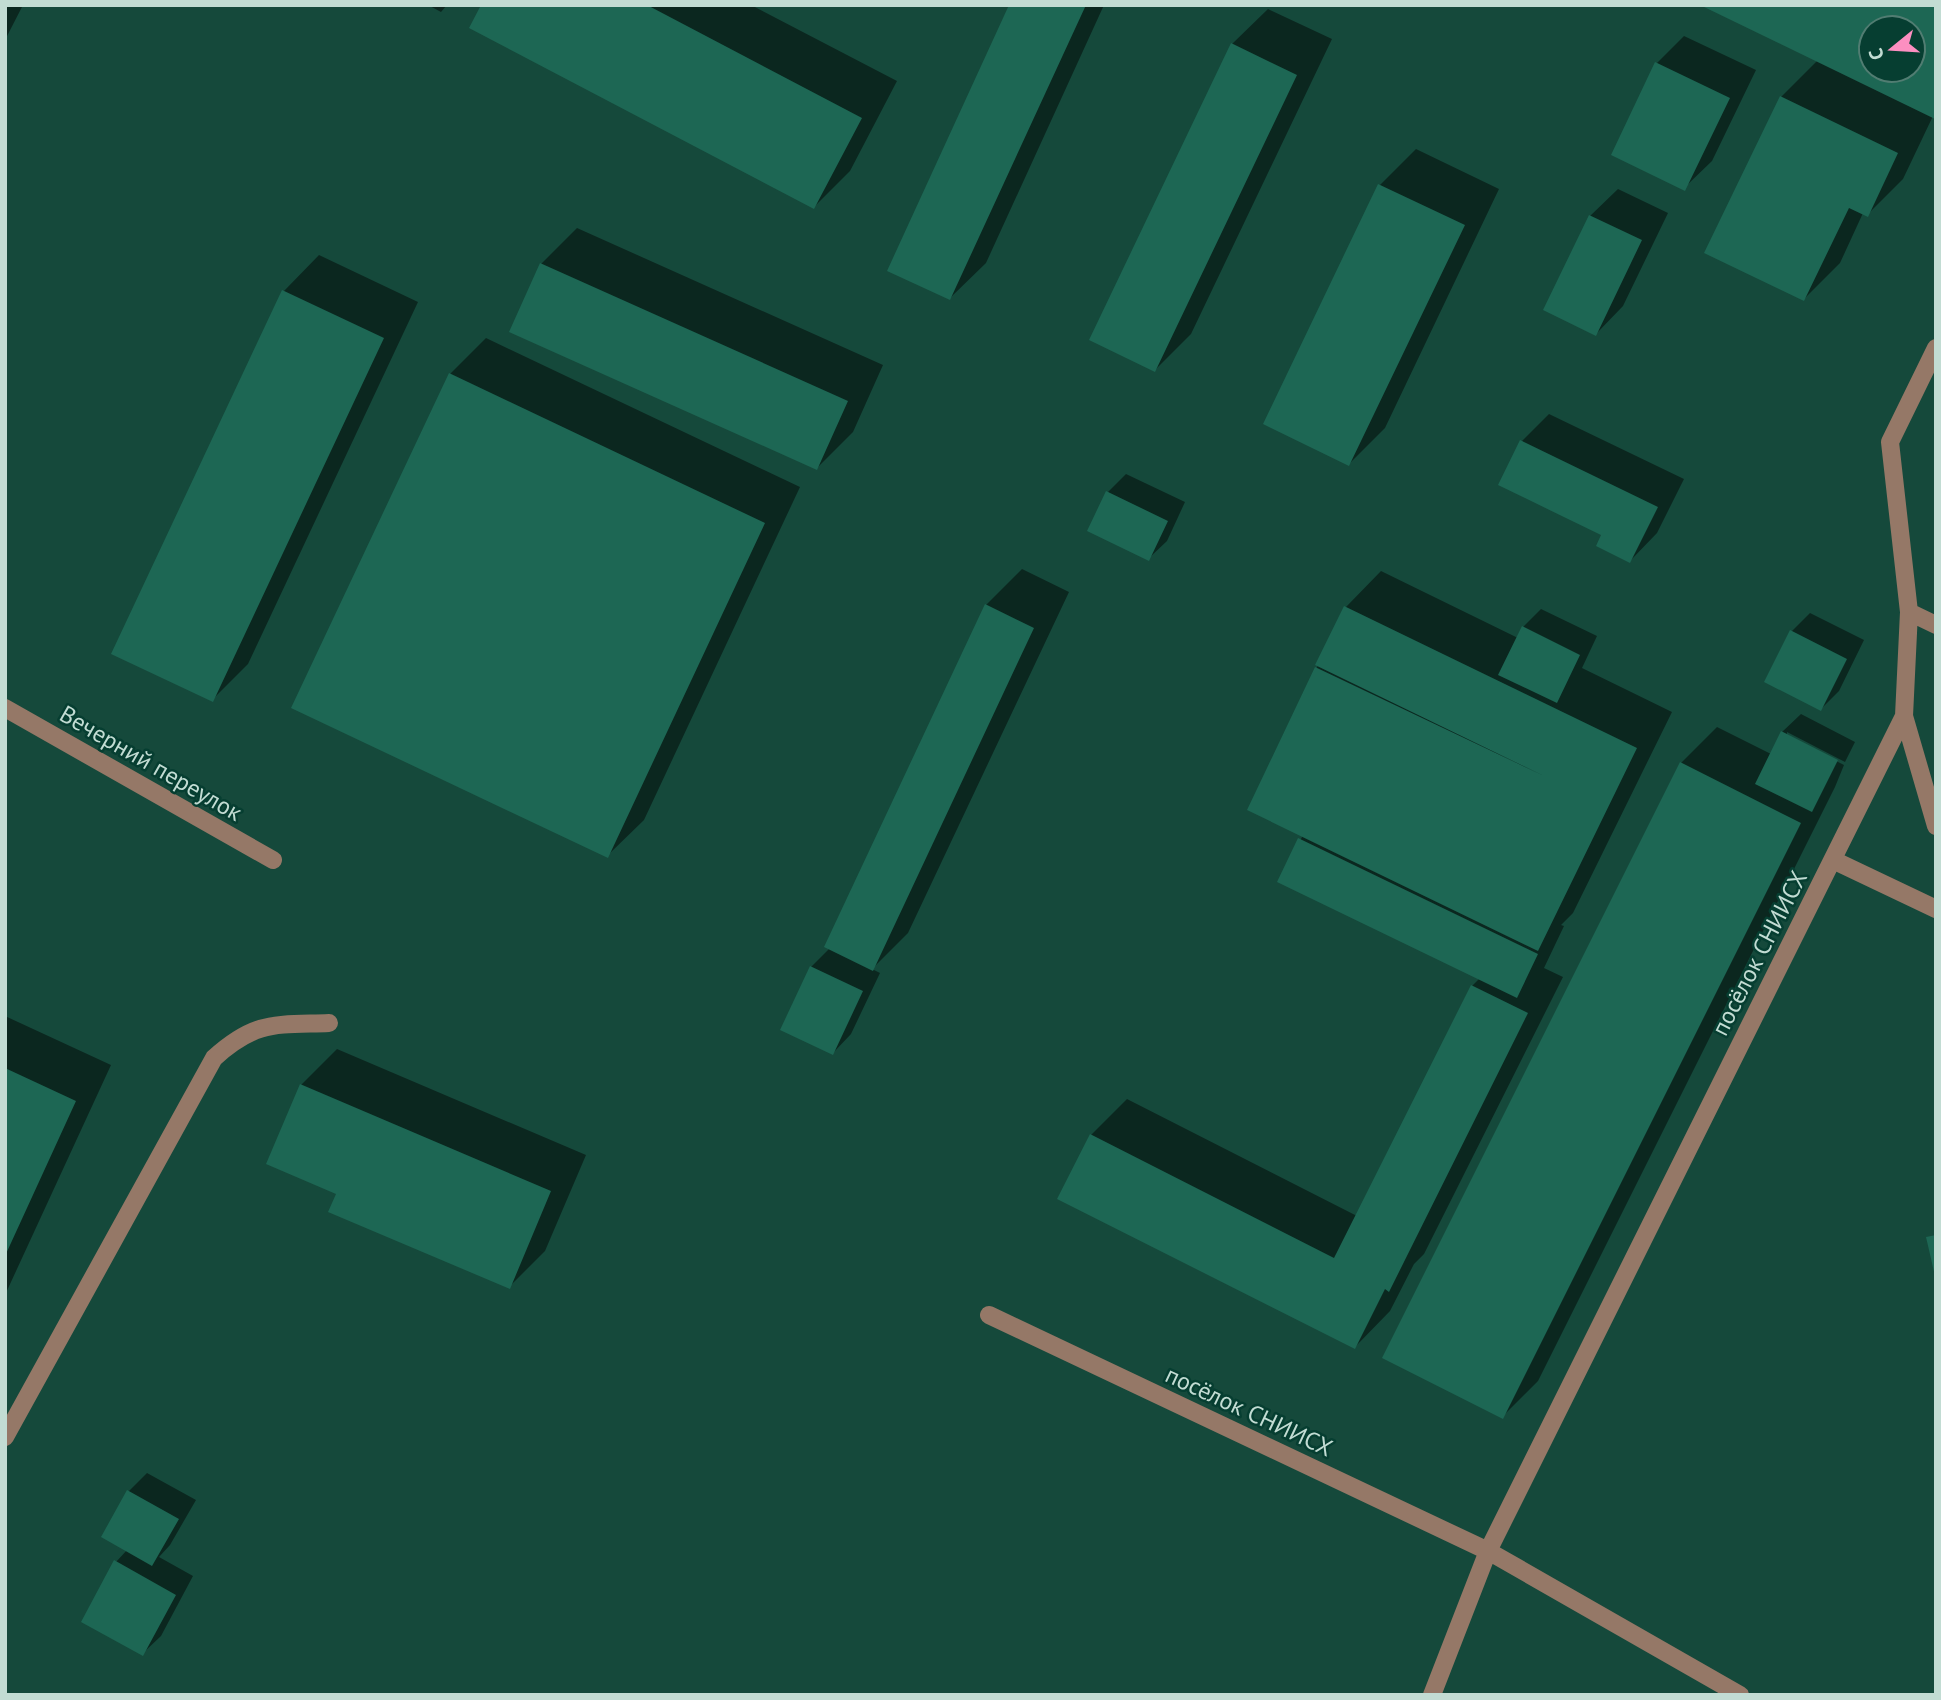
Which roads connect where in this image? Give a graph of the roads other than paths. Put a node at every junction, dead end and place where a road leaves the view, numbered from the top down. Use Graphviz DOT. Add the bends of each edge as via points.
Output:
graph roads {
  1 [pos="1936,348"];
  2 [pos="1909,612"];
  3 [pos="1936,625"];
  4 [pos="5,708"];
  5 [pos="1904,716"];
  6 [pos="1936,826"];
  7 [pos="273,860"];
  8 [pos="1833,860"];
  9 [pos="1936,909"];
  10 [pos="329,1023"];
  11 [pos="989,1315"];
  12 [pos="5,1437"];
  13 [pos="1488,1551"];
  14 [pos="1432,1695"];
  15 [pos="1740,1695"];
  1 -- 2 [label="street, посёлок СНИИСХ" via="1890,442"];
  2 -- 3 [label="street"];
  2 -- 5 [label="street, посёлок СНИИСХ"];
  4 -- 7 [label="street, Вечерний переулок"];
  5 -- 6 [label="street"];
  5 -- 8 [label="street, посёлок СНИИСХ"];
  8 -- 9 [label="street"];
  8 -- 13 [label="street, посёлок СНИИСХ"];
  10 -- 12 [label="street" via="263,1026 236,1039 214,1059"];
  11 -- 13 [label="street, посёлок СНИИСХ"];
  13 -- 14 [label="street, посёлок СНИИСХ"];
  13 -- 15 [label="street, посёлок СНИИСХ"];
}
